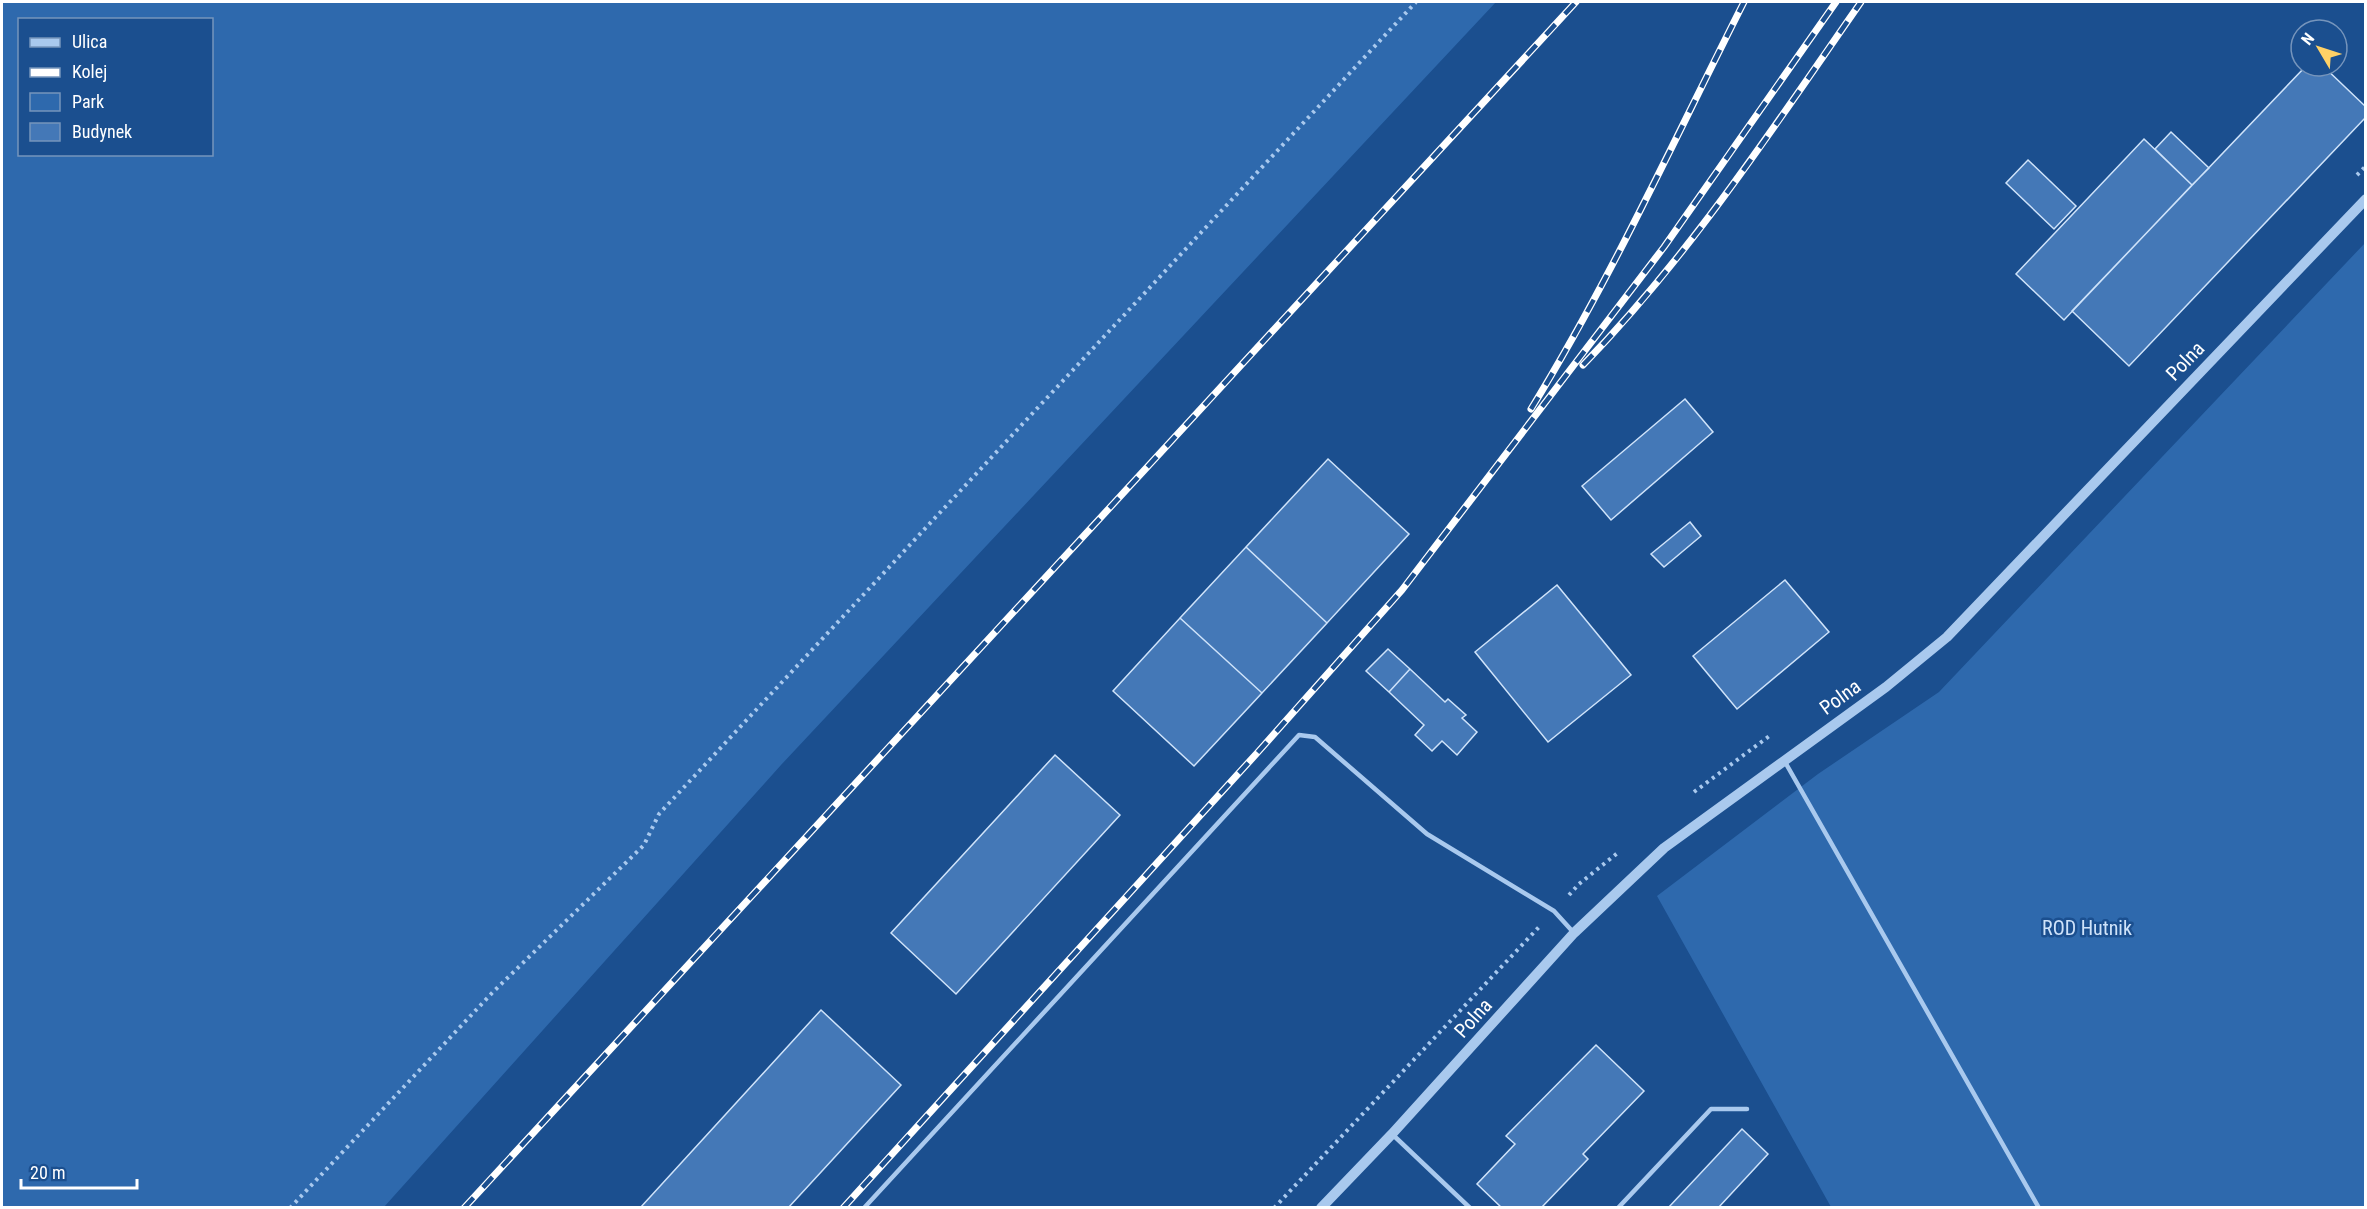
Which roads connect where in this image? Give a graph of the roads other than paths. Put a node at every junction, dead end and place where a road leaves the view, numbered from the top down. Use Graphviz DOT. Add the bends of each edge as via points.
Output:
graph roads {
  1 [pos="2366,199"];
  2 [pos="1784,760"];
  3 [pos="1574,933"];
  4 [pos="1747,1109"];
  5 [pos="1392,1134"];
  6 [pos="864,1208"];
  7 [pos="1321,1208"];
  8 [pos="1470,1208"];
  9 [pos="1618,1208"];
  10 [pos="2039,1208"];
  1 -- 2 [label="street, Polna" via="1947,637 1886,687"];
  2 -- 3 [label="street, Polna" via="1664,848"];
  2 -- 10 [label="lane"];
  3 -- 5 [label="street, Polna"];
  3 -- 6 [label="lane" via="1554,911 1427,834 1315,737 1299,735"];
  4 -- 9 [label="lane" via="1711,1109"];
  5 -- 7 [label="street, Polna"];
  5 -- 8 [label="lane"];
}
